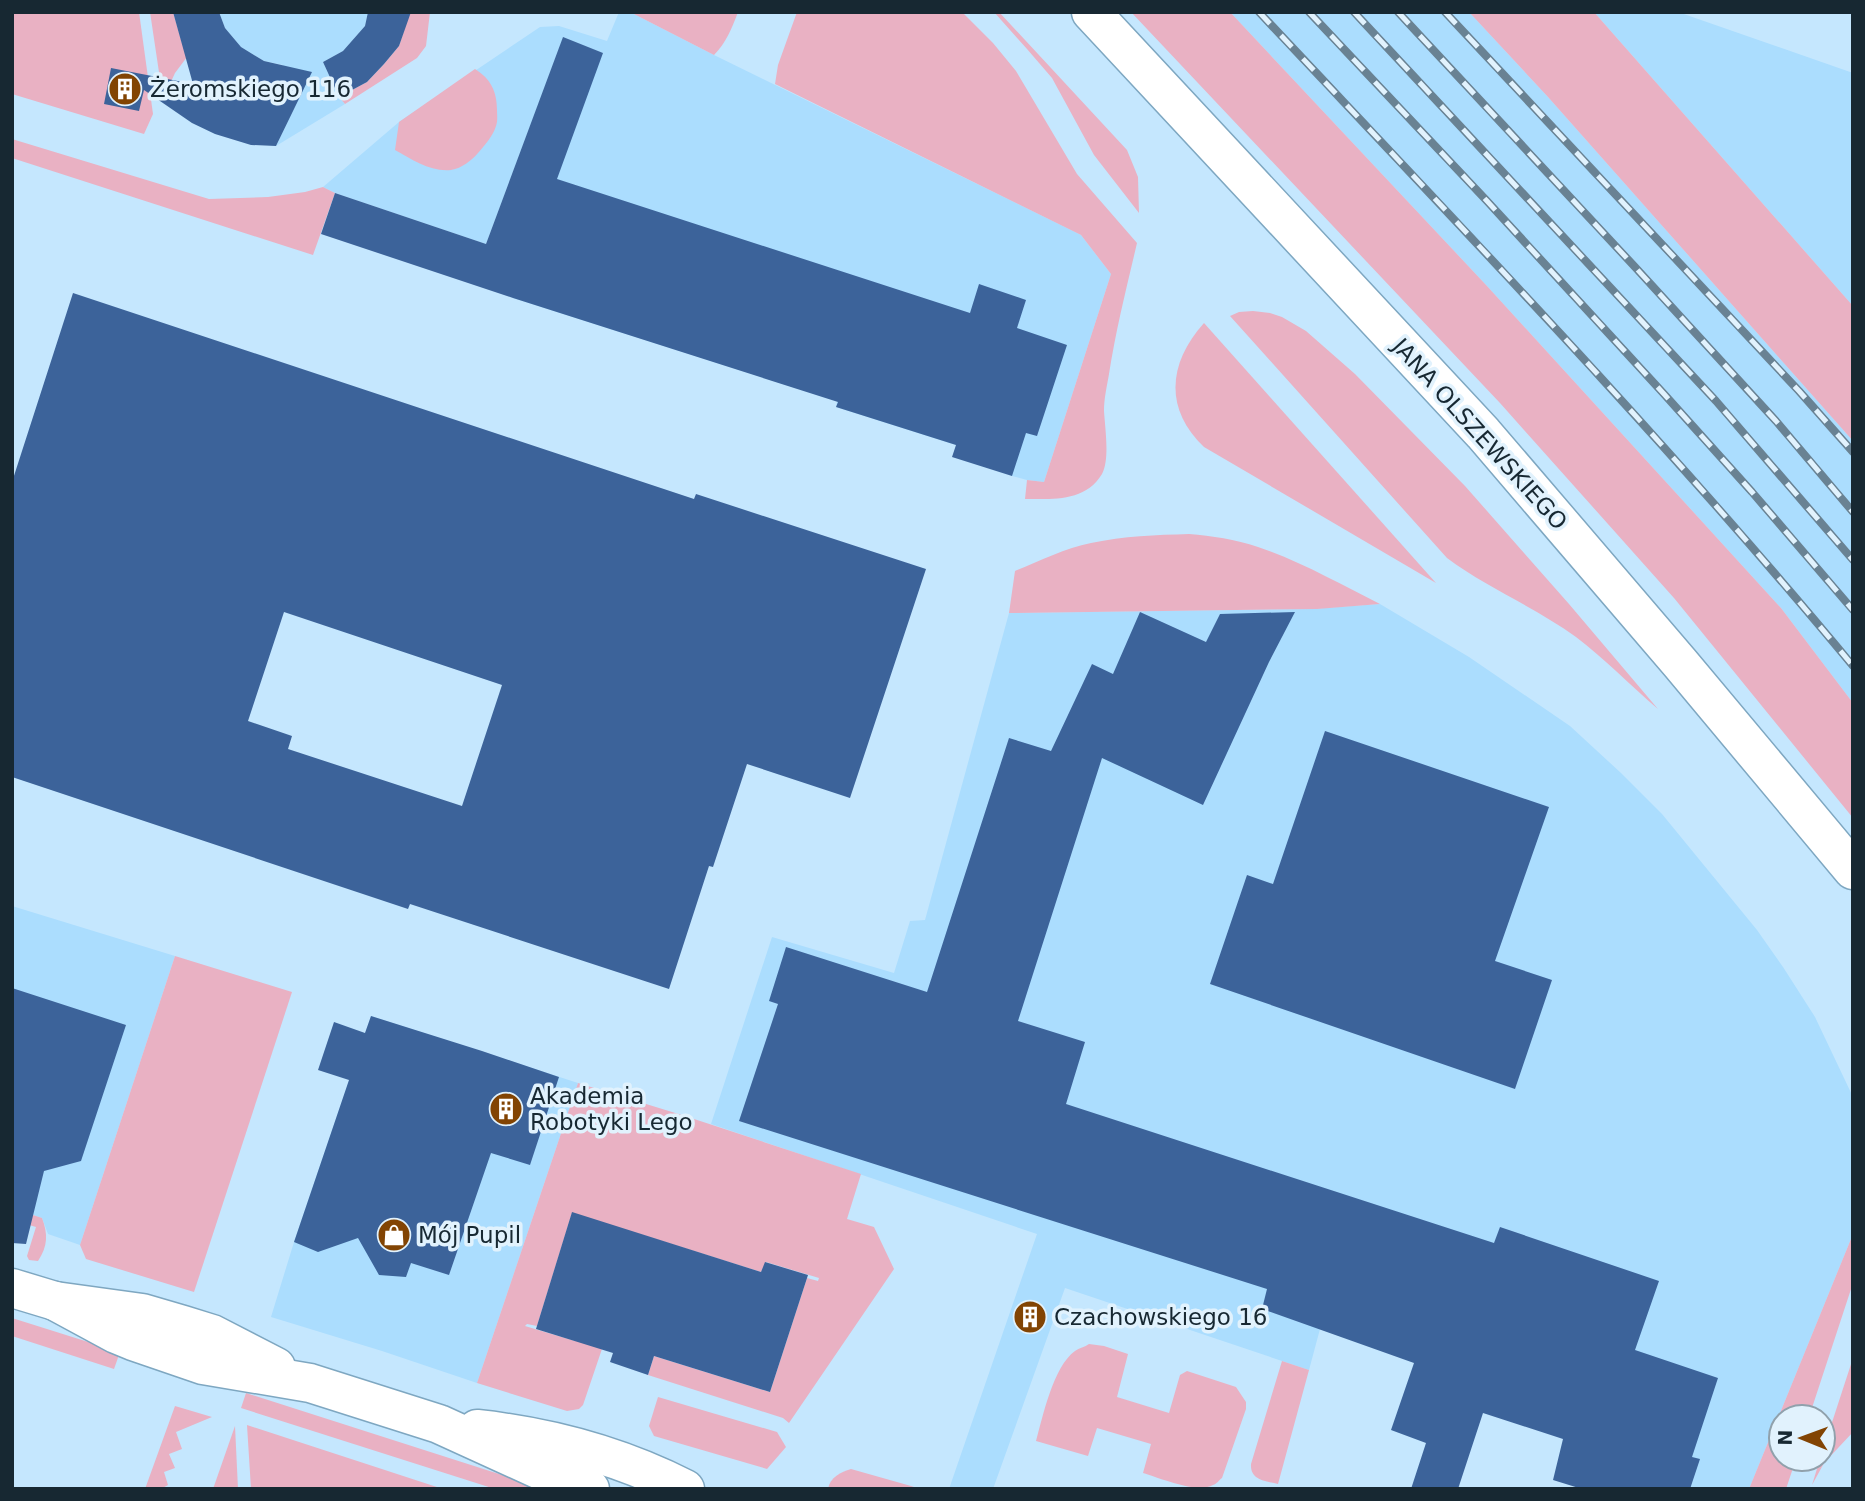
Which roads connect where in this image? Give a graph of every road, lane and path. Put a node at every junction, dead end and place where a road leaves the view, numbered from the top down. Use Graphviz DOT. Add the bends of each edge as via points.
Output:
graph roads {
  1 [pos="1091,12"];
  2 [pos="1853,870"];
  3 [pos="12,1288"];
  4 [pos="439,1424"];
  5 [pos="590,1489"];
  6 [pos="685,1489"];
  1 -- 2 [label="main road, JANA OLSZEWSKIEGO" via="1483,433"];
  3 -- 4 [label="main road" via="55,1301 142,1313 212,1334 310,1383"];
  4 -- 5 [label="main road"];
  4 -- 6 [label="main road" via="562,1443 624,1461"];
}
